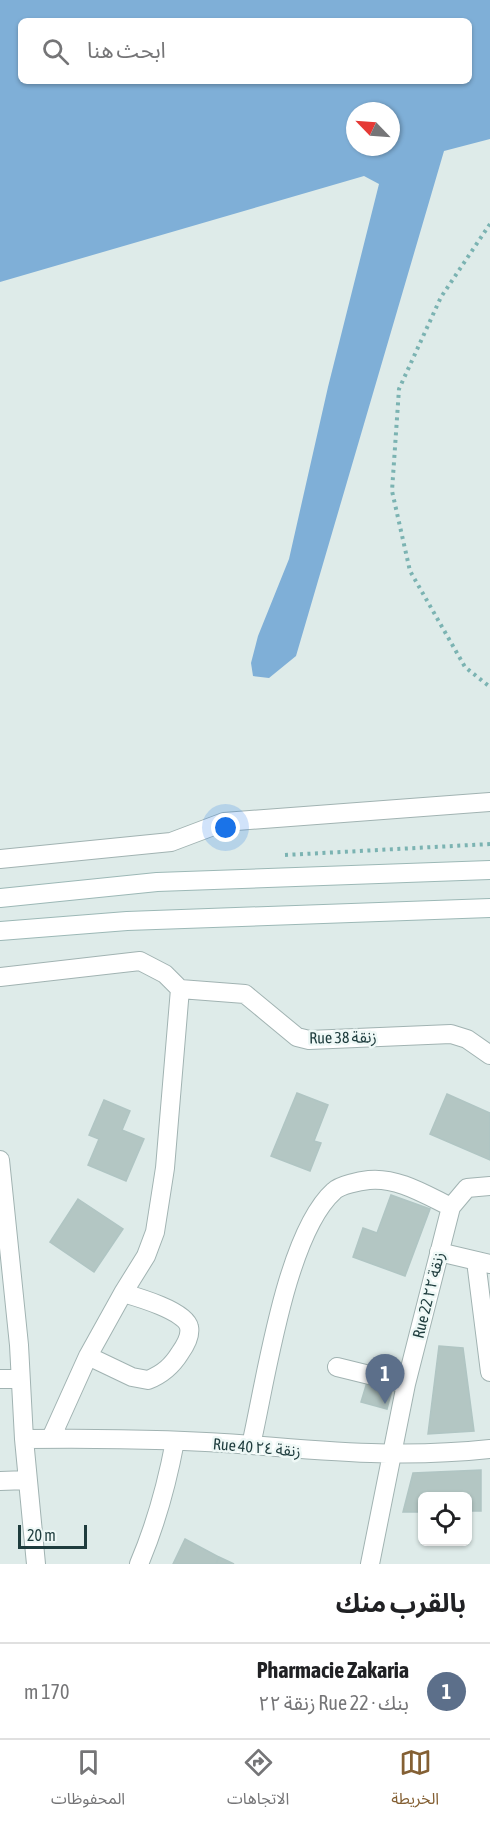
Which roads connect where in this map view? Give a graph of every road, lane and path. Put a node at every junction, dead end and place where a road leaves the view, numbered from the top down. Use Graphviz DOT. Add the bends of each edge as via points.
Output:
graph roads {
  1 [pos="490,224"];
  2 [pos="490,687"];
  3 [pos="490,802"];
  4 [pos="0,859"];
  5 [pos="490,870"];
  6 [pos="0,898"];
  7 [pos="490,908"];
  8 [pos="0,931"];
  9 [pos="0,977"];
  10 [pos="180,989"];
  11 [pos="490,1054"];
  12 [pos="0,1160"];
  13 [pos="490,1186"];
  14 [pos="451,1207"];
  15 [pos="4,1247"];
  16 [pos="439,1252"];
  17 [pos="483,1263"];
  18 [pos="123,1293"];
  19 [pos="88,1356"];
  20 [pos="337,1367"];
  21 [pos="490,1372"];
  22 [pos="0,1379"];
  23 [pos="20,1379"];
  24 [pos="406,1384"];
  25 [pos="51,1438"];
  26 [pos="24,1439"];
  27 [pos="175,1441"];
  28 [pos="251,1445"];
  29 [pos="490,1449"];
  30 [pos="393,1454"];
  31 [pos="28,1480"];
  32 [pos="0,1481"];
  33 [pos="36,1564"];
  34 [pos="139,1564"];
  35 [pos="370,1564"];
  1 -- 2 [label="path" via="441,297 399,390 392,491 410,571 465,667"];
  3 -- 4 [label="street" via="224,822 171,842"];
  5 -- 6 [label="street" via="157,882"];
  7 -- 8 [label="street" via="127,921"];
  9 -- 10 [label="street" via="140,962 165,974"];
  10 -- 11 [label="street, Rue 38 زنقة" via="245,994 297,1037 309,1040 451,1034"];
  10 -- 18 [label="street" via="165,1168 155,1232 146,1256"];
  12 -- 15 [label="street"];
  13 -- 14 [label="street" via="467,1188"];
  14 -- 16 [label="street, Rue 22 زنقة ٢٢"];
  14 -- 28 [label="street" via="403,1184 369,1180 335,1189 310,1222 294,1260"];
  15 -- 23 [label="street"];
  16 -- 17 [label="street"];
  16 -- 24 [label="street, Rue 22 زنقة ٢٢"];
  17 -- 21 [label="street"];
  18 -- 19 [label="street"];
  18 -- 19 [label="street" via="154,1302 186,1321 189,1337 183,1350 167,1370 148,1380 132,1377"];
  19 -- 25 [label="street"];
  20 -- 24 [label="street"];
  22 -- 23 [label="street"];
  23 -- 26 [label="street"];
  24 -- 30 [label="street, Rue 22 زنقة ٢٢"];
  25 -- 26 [label="street, Rue 40 زنقة ٢٤"];
  25 -- 27 [label="street, Rue 40 زنقة ٢٤"];
  26 -- 31 [label="street"];
  27 -- 28 [label="street, Rue 40 زنقة ٢٤"];
  27 -- 34 [label="street" via="153,1531"];
  28 -- 30 [label="street, Rue 40 زنقة ٢٤"];
  29 -- 30 [label="street, Rue 40 زنقة ٢٤"];
  30 -- 35 [label="street, Rue 22 زنقة ٢٢"];
  31 -- 32 [label="street"];
  31 -- 33 [label="street"];
}
